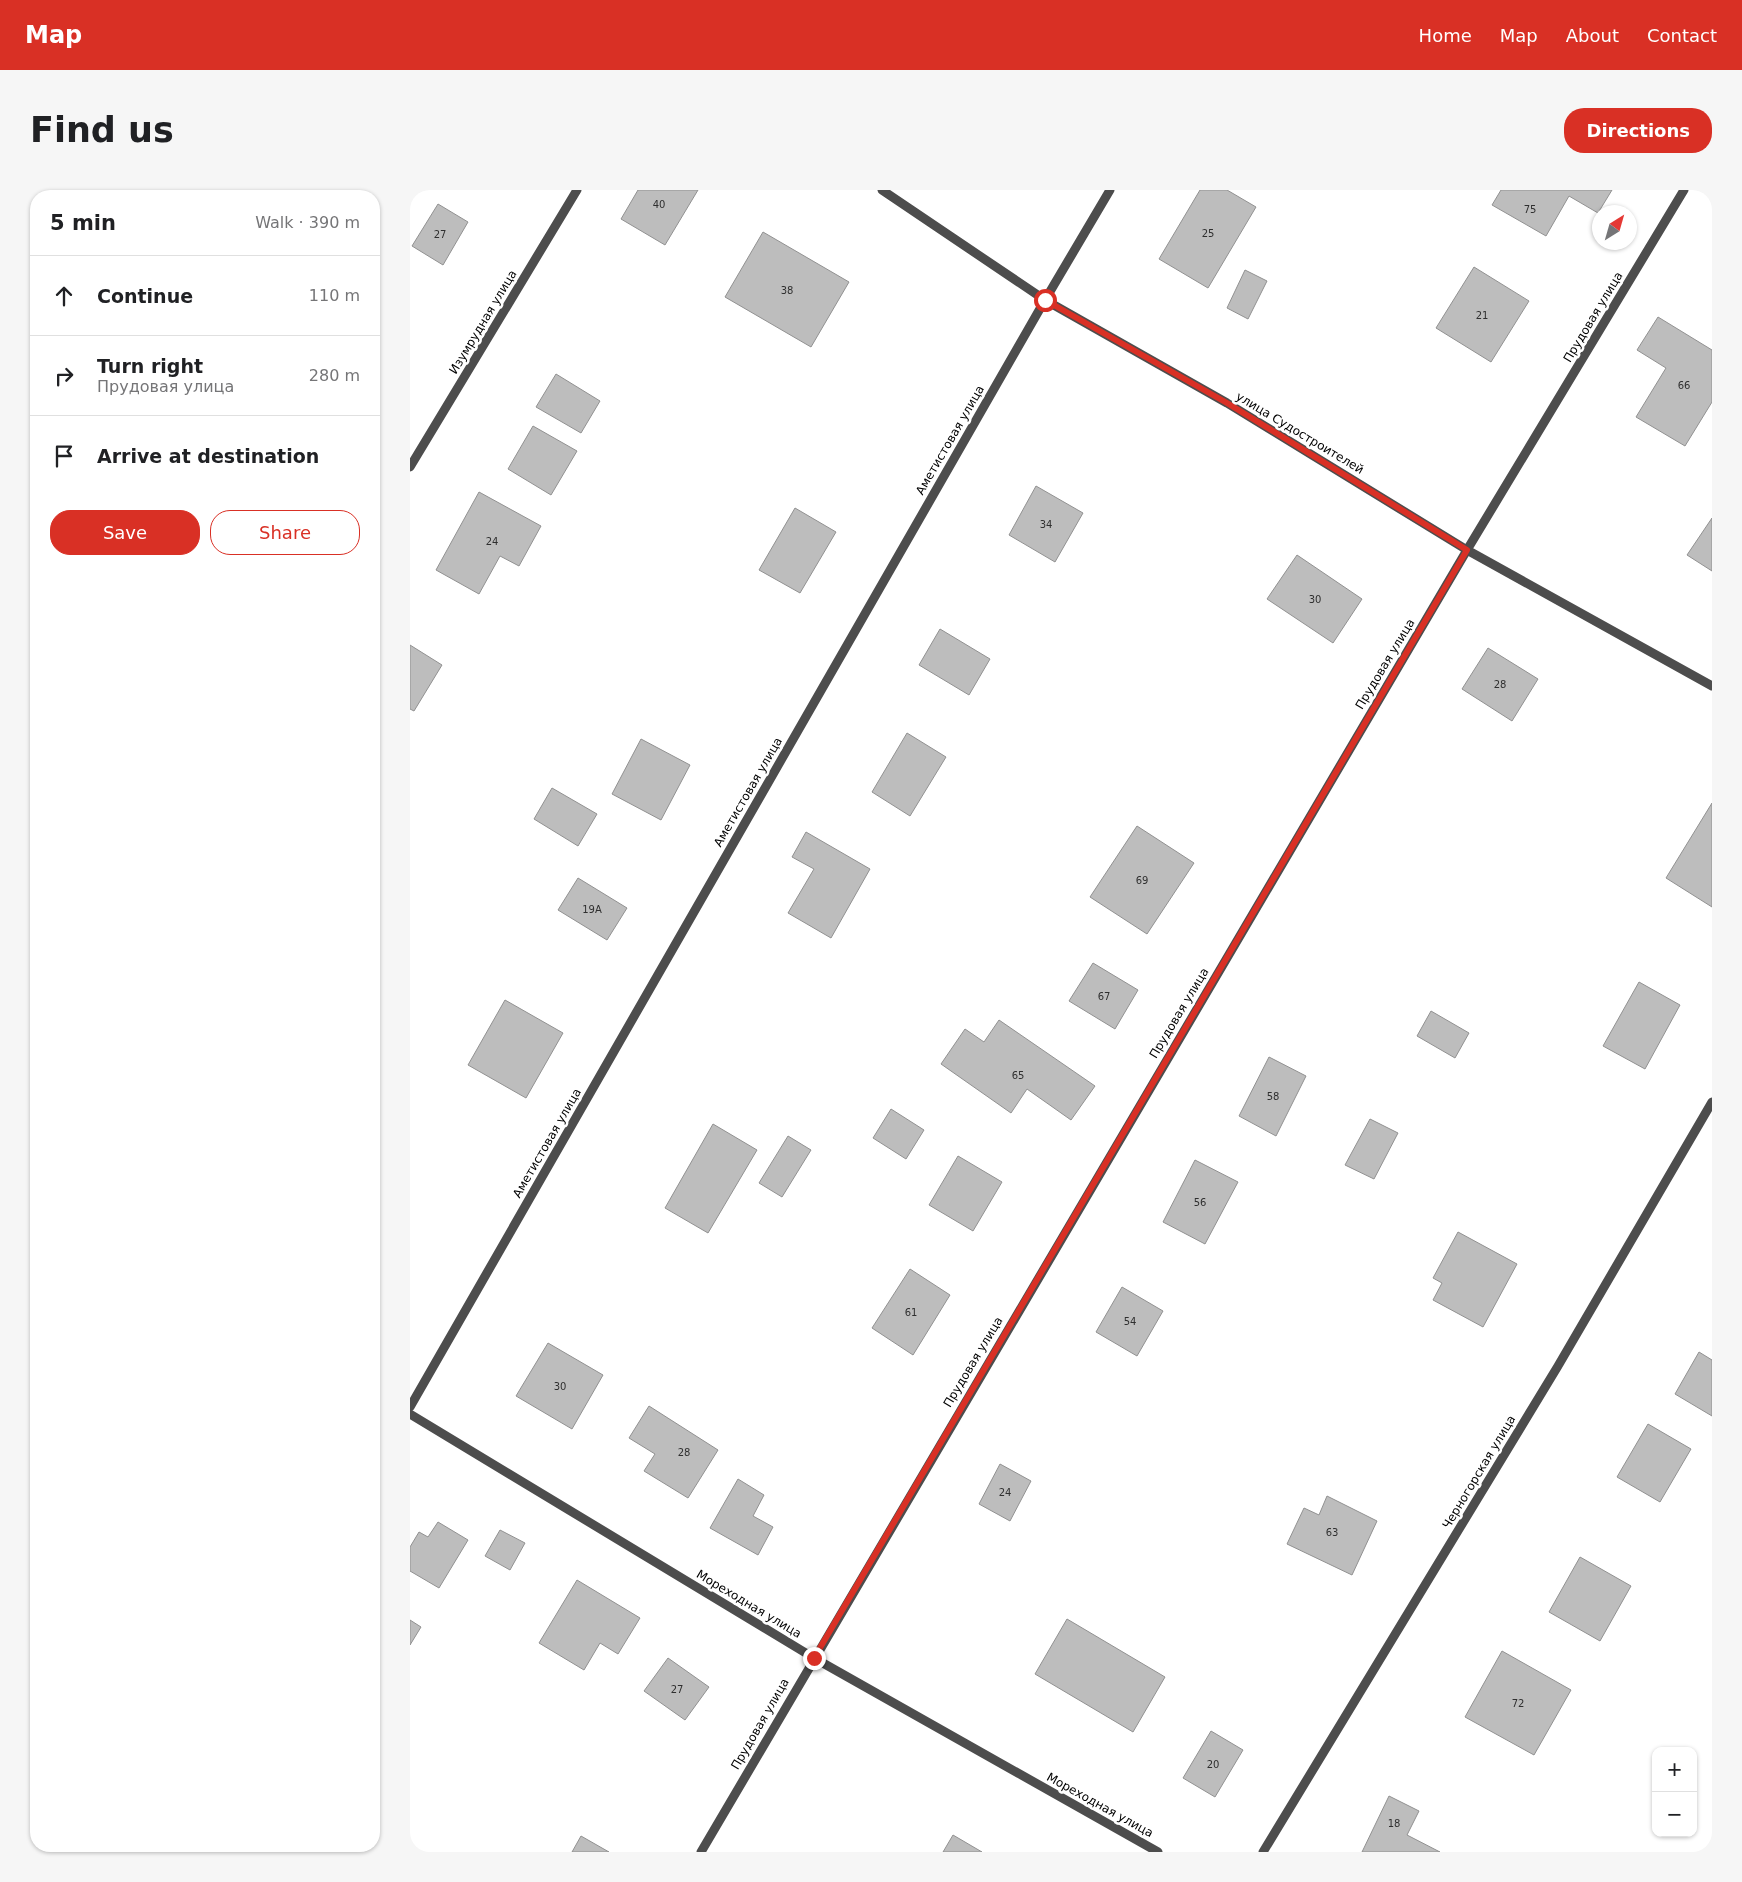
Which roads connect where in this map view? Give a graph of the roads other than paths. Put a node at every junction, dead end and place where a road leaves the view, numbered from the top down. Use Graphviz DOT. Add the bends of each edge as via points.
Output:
graph roads {
  1 [pos="577,190"];
  2 [pos="882,190"];
  3 [pos="1110,190"];
  4 [pos="1684,190"];
  5 [pos="1045,300"];
  6 [pos="410,467"];
  7 [pos="1467,550"];
  8 [pos="1712,686"];
  9 [pos="1712,1102"];
  10 [pos="410,1407"];
  11 [pos="410,1414"];
  12 [pos="814,1658"];
  13 [pos="701,1852"];
  14 [pos="1158,1852"];
  15 [pos="1264,1852"];
  1 -- 6 [label="street, Изумрудная улица"];
  2 -- 5 [label="street, улица Судостроителей"];
  3 -- 5 [label="street, Аметистовая улица"];
  4 -- 7 [label="street, Прудовая улица"];
  5 -- 7 [label="street, улица Судостроителей" via="1227,403"];
  5 -- 10 [label="street, Аметистовая улица"];
  7 -- 8 [label="street, улица Судостроителей"];
  7 -- 12 [label="street, Прудовая улица"];
  9 -- 15 [label="street, Черногорская улица" via="1558,1366"];
  11 -- 12 [label="street, Мореходная улица"];
  12 -- 13 [label="street, Прудовая улица"];
  12 -- 14 [label="street, Мореходная улица"];
}
